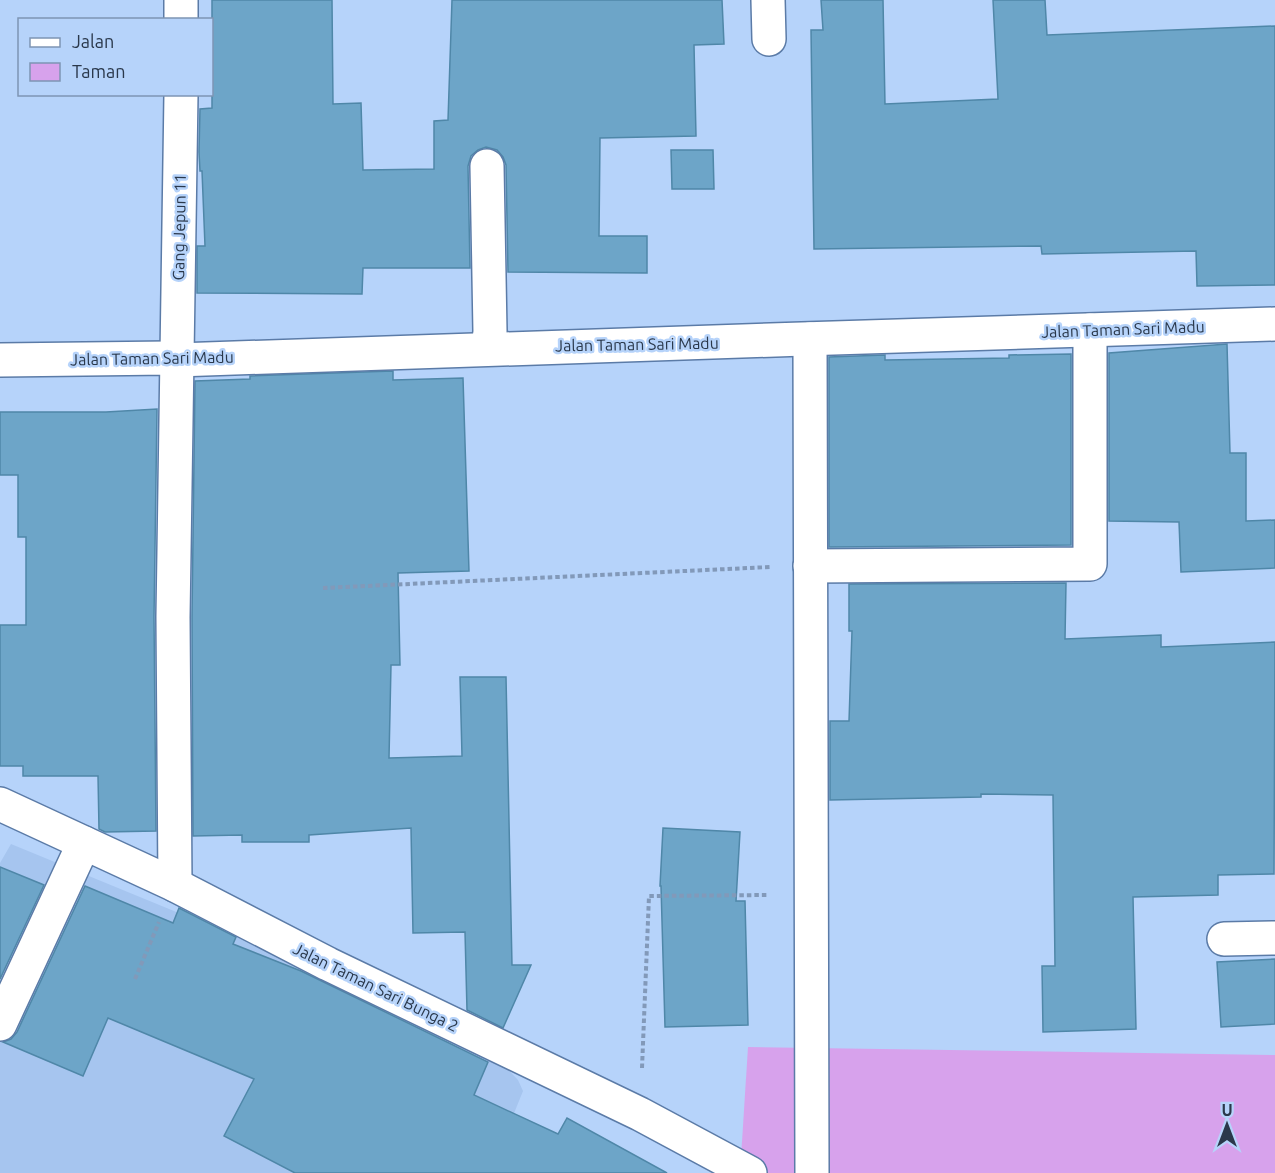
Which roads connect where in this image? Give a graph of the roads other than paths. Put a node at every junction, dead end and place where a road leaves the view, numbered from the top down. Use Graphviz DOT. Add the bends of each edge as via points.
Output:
graph roads {
  1 [pos="181,0"];
  2 [pos="768,0"];
  3 [pos="182,18"];
  4 [pos="768,39"];
  5 [pos="181,96"];
  6 [pos="487,166"];
  7 [pos="1275,324"];
  8 [pos="1090,330"];
  9 [pos="810,339"];
  10 [pos="488,347"];
  11 [pos="0,360"];
  12 [pos="177,360"];
  13 [pos="810,566"];
  14 [pos="0,804"];
  15 [pos="84,843"];
  16 [pos="175,885"];
  17 [pos="1275,938"];
  18 [pos="1224,939"];
  19 [pos="0,1024"];
  20 [pos="750,1173"];
  21 [pos="812,1173"];
  1 -- 3 [label="street"];
  2 -- 4 [label="street"];
  5 -- 12 [label="street, Gang Jepun 11"];
  6 -- 10 [label="street"];
  7 -- 8 [label="street, Jalan Taman Sari Madu"];
  8 -- 9 [label="street, Jalan Taman Sari Madu"];
  8 -- 13 [label="street" via="1090,564"];
  9 -- 10 [label="street, Jalan Taman Sari Madu"];
  9 -- 13 [label="street"];
  10 -- 12 [label="street, Jalan Taman Sari Madu"];
  11 -- 12 [label="street, Jalan Taman Sari Madu"];
  12 -- 16 [label="street, Gang Jepun 11" via="173,617"];
  13 -- 21 [label="street"];
  14 -- 15 [label="street, Jalan Taman Sari Bunga 2"];
  15 -- 16 [label="street, Jalan Taman Sari Bunga 2"];
  15 -- 19 [label="street"];
  16 -- 20 [label="street, Jalan Taman Sari Bunga 2" via="328,964 640,1114"];
  17 -- 18 [label="street"];
}
